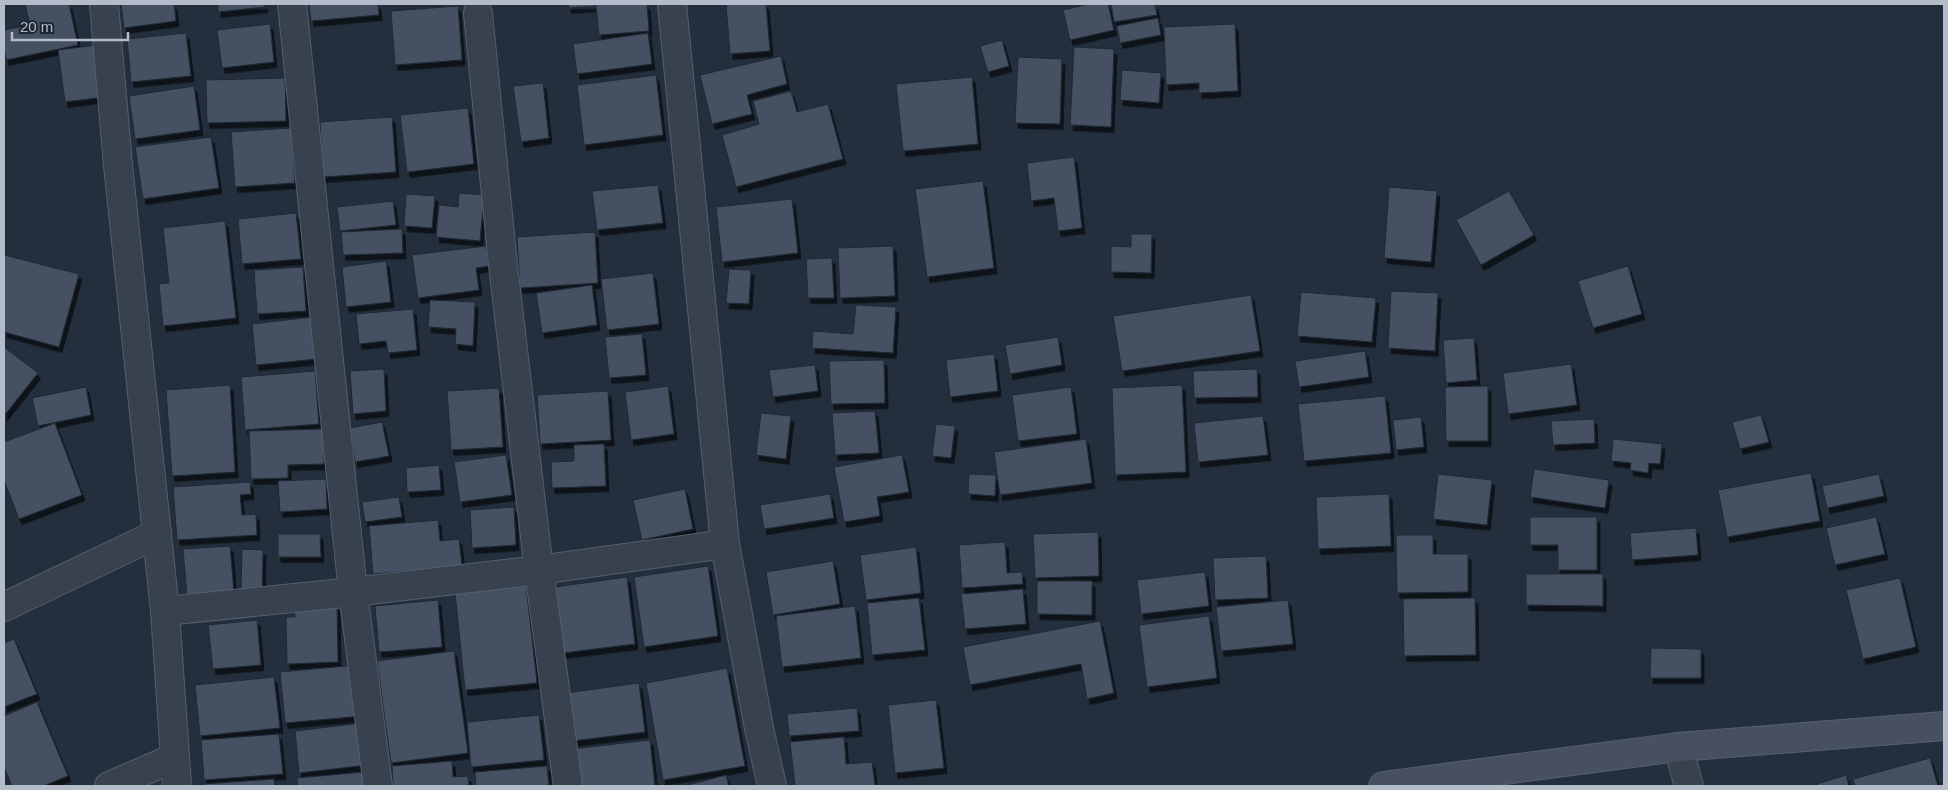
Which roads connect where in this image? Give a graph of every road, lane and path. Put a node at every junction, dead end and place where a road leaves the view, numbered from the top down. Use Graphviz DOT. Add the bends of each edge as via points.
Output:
graph roads {
  1 [pos="104,4"];
  2 [pos="292,4"];
  3 [pos="672,4"];
  4 [pos="478,13"];
  5 [pos="157,534"];
  6 [pos="725,544"];
  7 [pos="538,570"];
  8 [pos="353,592"];
  9 [pos="4,607"];
  10 [pos="165,612"];
  11 [pos="1944,726"];
  12 [pos="1678,747"];
  13 [pos="174,758"];
  14 [pos="109,786"];
  15 [pos="177,786"];
  16 [pos="378,786"];
  17 [pos="568,786"];
  18 [pos="772,786"];
  19 [pos="1383,786"];
  20 [pos="1689,786"];
  1 -- 5 [label="street"];
  2 -- 8 [label="street"];
  3 -- 6 [label="street"];
  4 -- 7 [label="street"];
  5 -- 9 [label="street"];
  5 -- 10 [label="street"];
  6 -- 7 [label="street"];
  6 -- 18 [label="street"];
  7 -- 8 [label="street"];
  7 -- 17 [label="street"];
  8 -- 10 [label="street"];
  8 -- 16 [label="street"];
  10 -- 13 [label="street"];
  11 -- 12 [label="main road"];
  12 -- 19 [label="main road"];
  12 -- 20 [label="street"];
  13 -- 14 [label="street"];
  13 -- 15 [label="street"];
}
